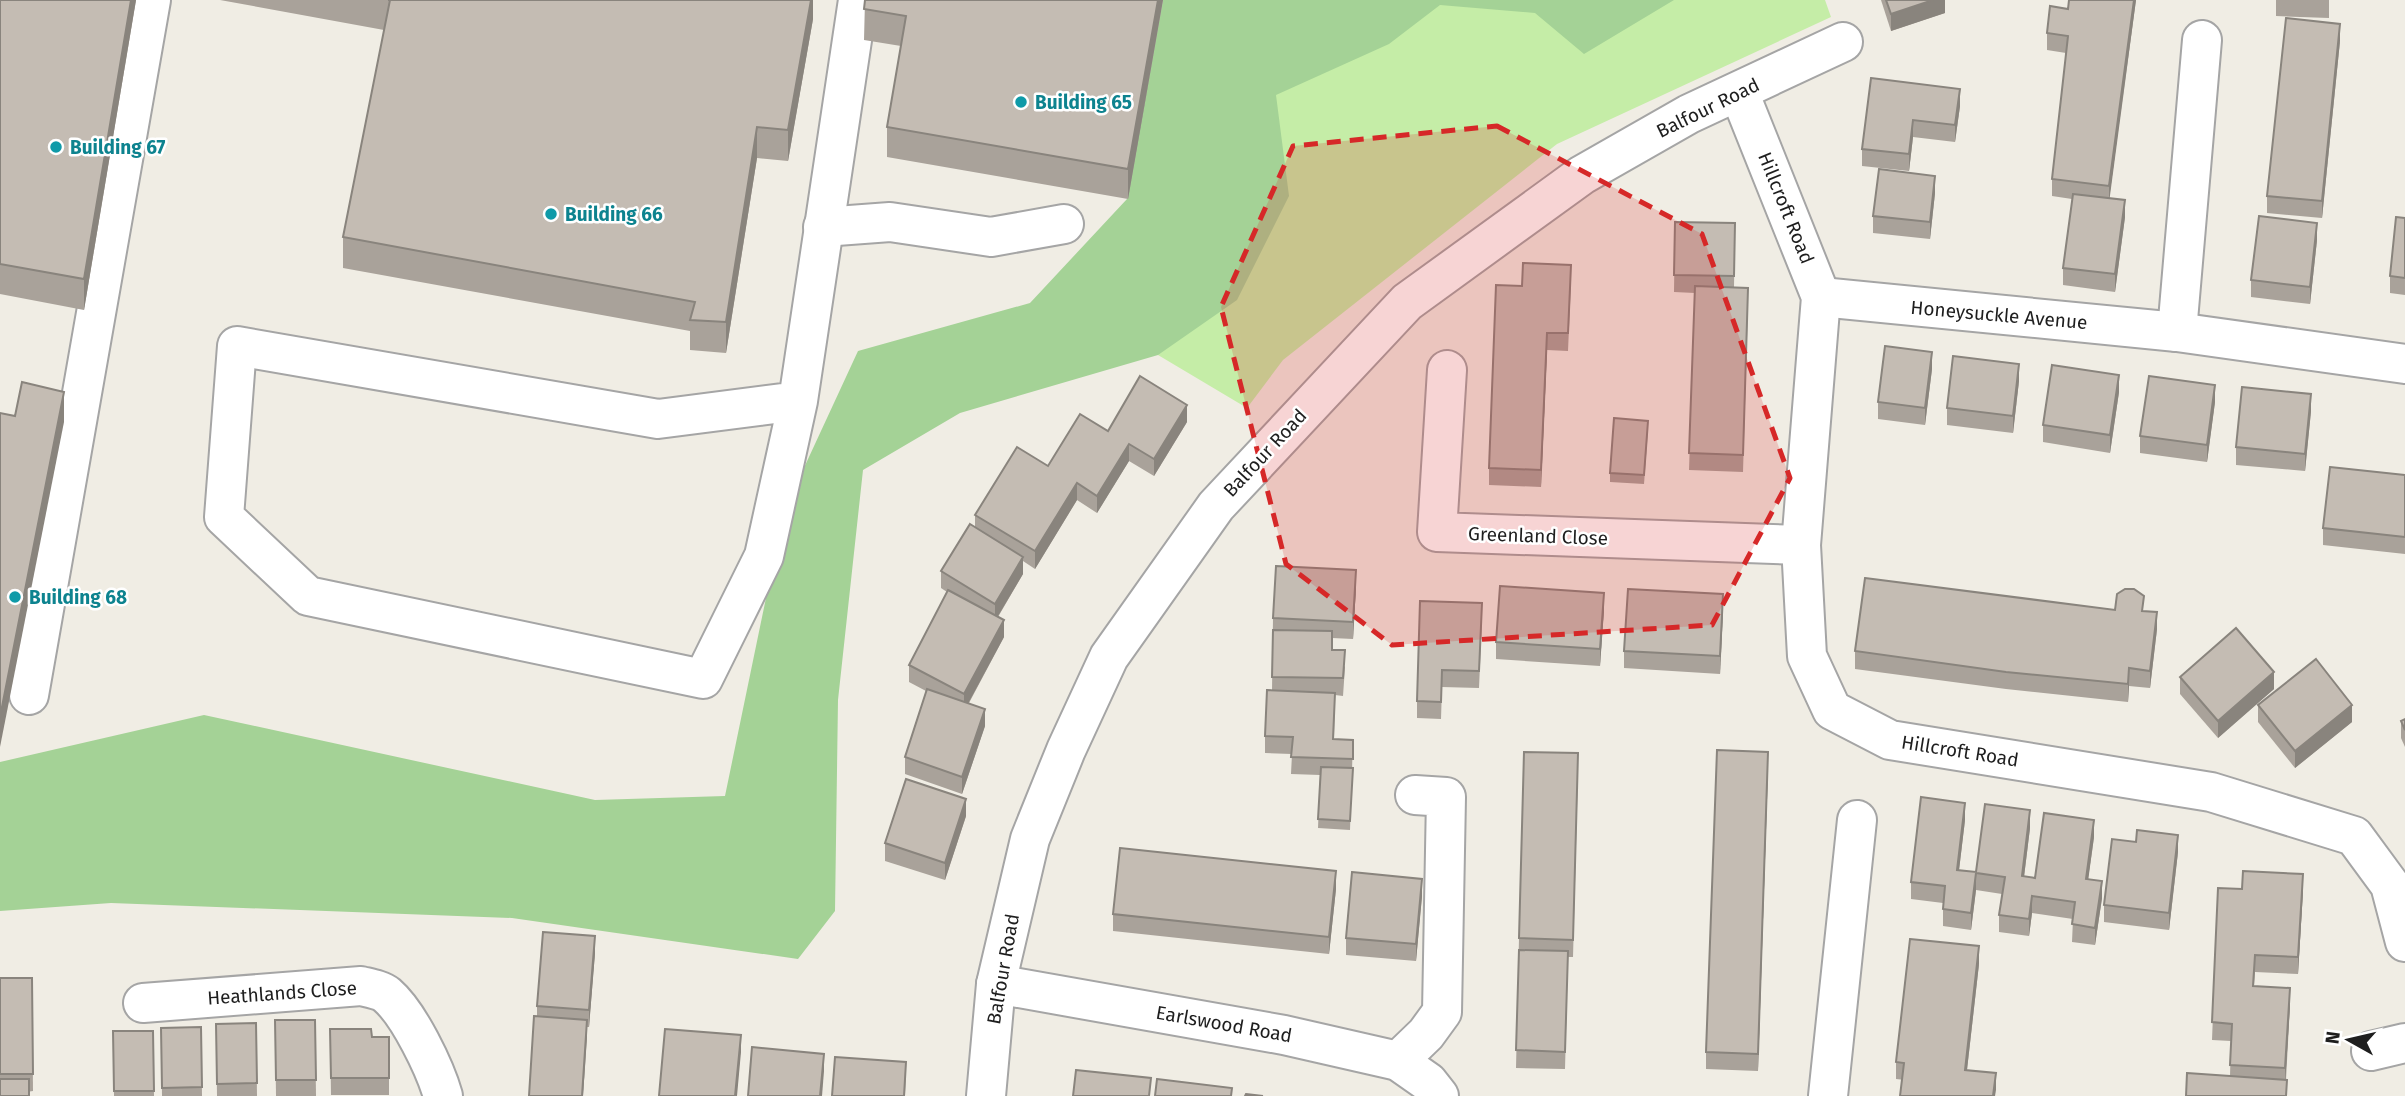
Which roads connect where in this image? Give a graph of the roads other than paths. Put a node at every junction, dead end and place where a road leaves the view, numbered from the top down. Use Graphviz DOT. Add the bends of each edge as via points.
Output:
graph roads {
  1 [pos="151,0"];
  2 [pos="858,0"];
  3 [pos="2202,40"];
  4 [pos="1843,42"];
  5 [pos="1739,92"];
  6 [pos="1064,224"];
  7 [pos="823,227"];
  8 [pos="1821,298"];
  9 [pos="2177,332"];
  10 [pos="2405,364"];
  11 [pos="1447,370"];
  12 [pos="798,401"];
  13 [pos="1801,545"];
  14 [pos="29,695"];
  15 [pos="1415,795"];
  16 [pos="1857,820"];
  17 [pos="2405,942"];
  18 [pos="996,984"];
  19 [pos="143,1003"];
  20 [pos="1398,1061"];
  21 [pos="443,1096"];
  22 [pos="986,1096"];
  23 [pos="1438,1096"];
  24 [pos="1828,1096"];
  1 -- 14 [label="street"];
  2 -- 7 [label="street"];
  3 -- 9 [label="street"];
  4 -- 5 [label="street, Balfour Road"];
  5 -- 8 [label="street, Hillcroft Road"];
  5 -- 18 [label="street, Balfour Road" via="1689,114 1581,175 1406,302 1216,506 1109,657 1071,739 1030,839"];
  6 -- 7 [label="street" via="991,237 890,222"];
  7 -- 12 [label="street"];
  8 -- 9 [label="street, Honeysuckle Avenue"];
  8 -- 13 [label="street, Hillcroft Road"];
  9 -- 10 [label="street, Honeysuckle Avenue"];
  11 -- 13 [label="street, Greenland Close" via="1437,532"];
  12 -- 12 [label="street" via="658,419 237,346 224,517 308,596 703,680 764,556"];
  13 -- 17 [label="street, Hillcroft Road" via="1807,656 1832,709 1891,740 2211,792 2354,836 2390,885"];
  15 -- 20 [label="street" via="1446,797 1442,1012"];
  16 -- 24 [label="street"];
  18 -- 20 [label="street, Earlswood Road" via="1284,1035"];
  18 -- 22 [label="street, Balfour Road"];
  19 -- 21 [label="street, Heathlands Close" via="361,986 386,994 408,1021"];
  20 -- 23 [label="street, Earlswood Road" via="1428,1082"];
}
